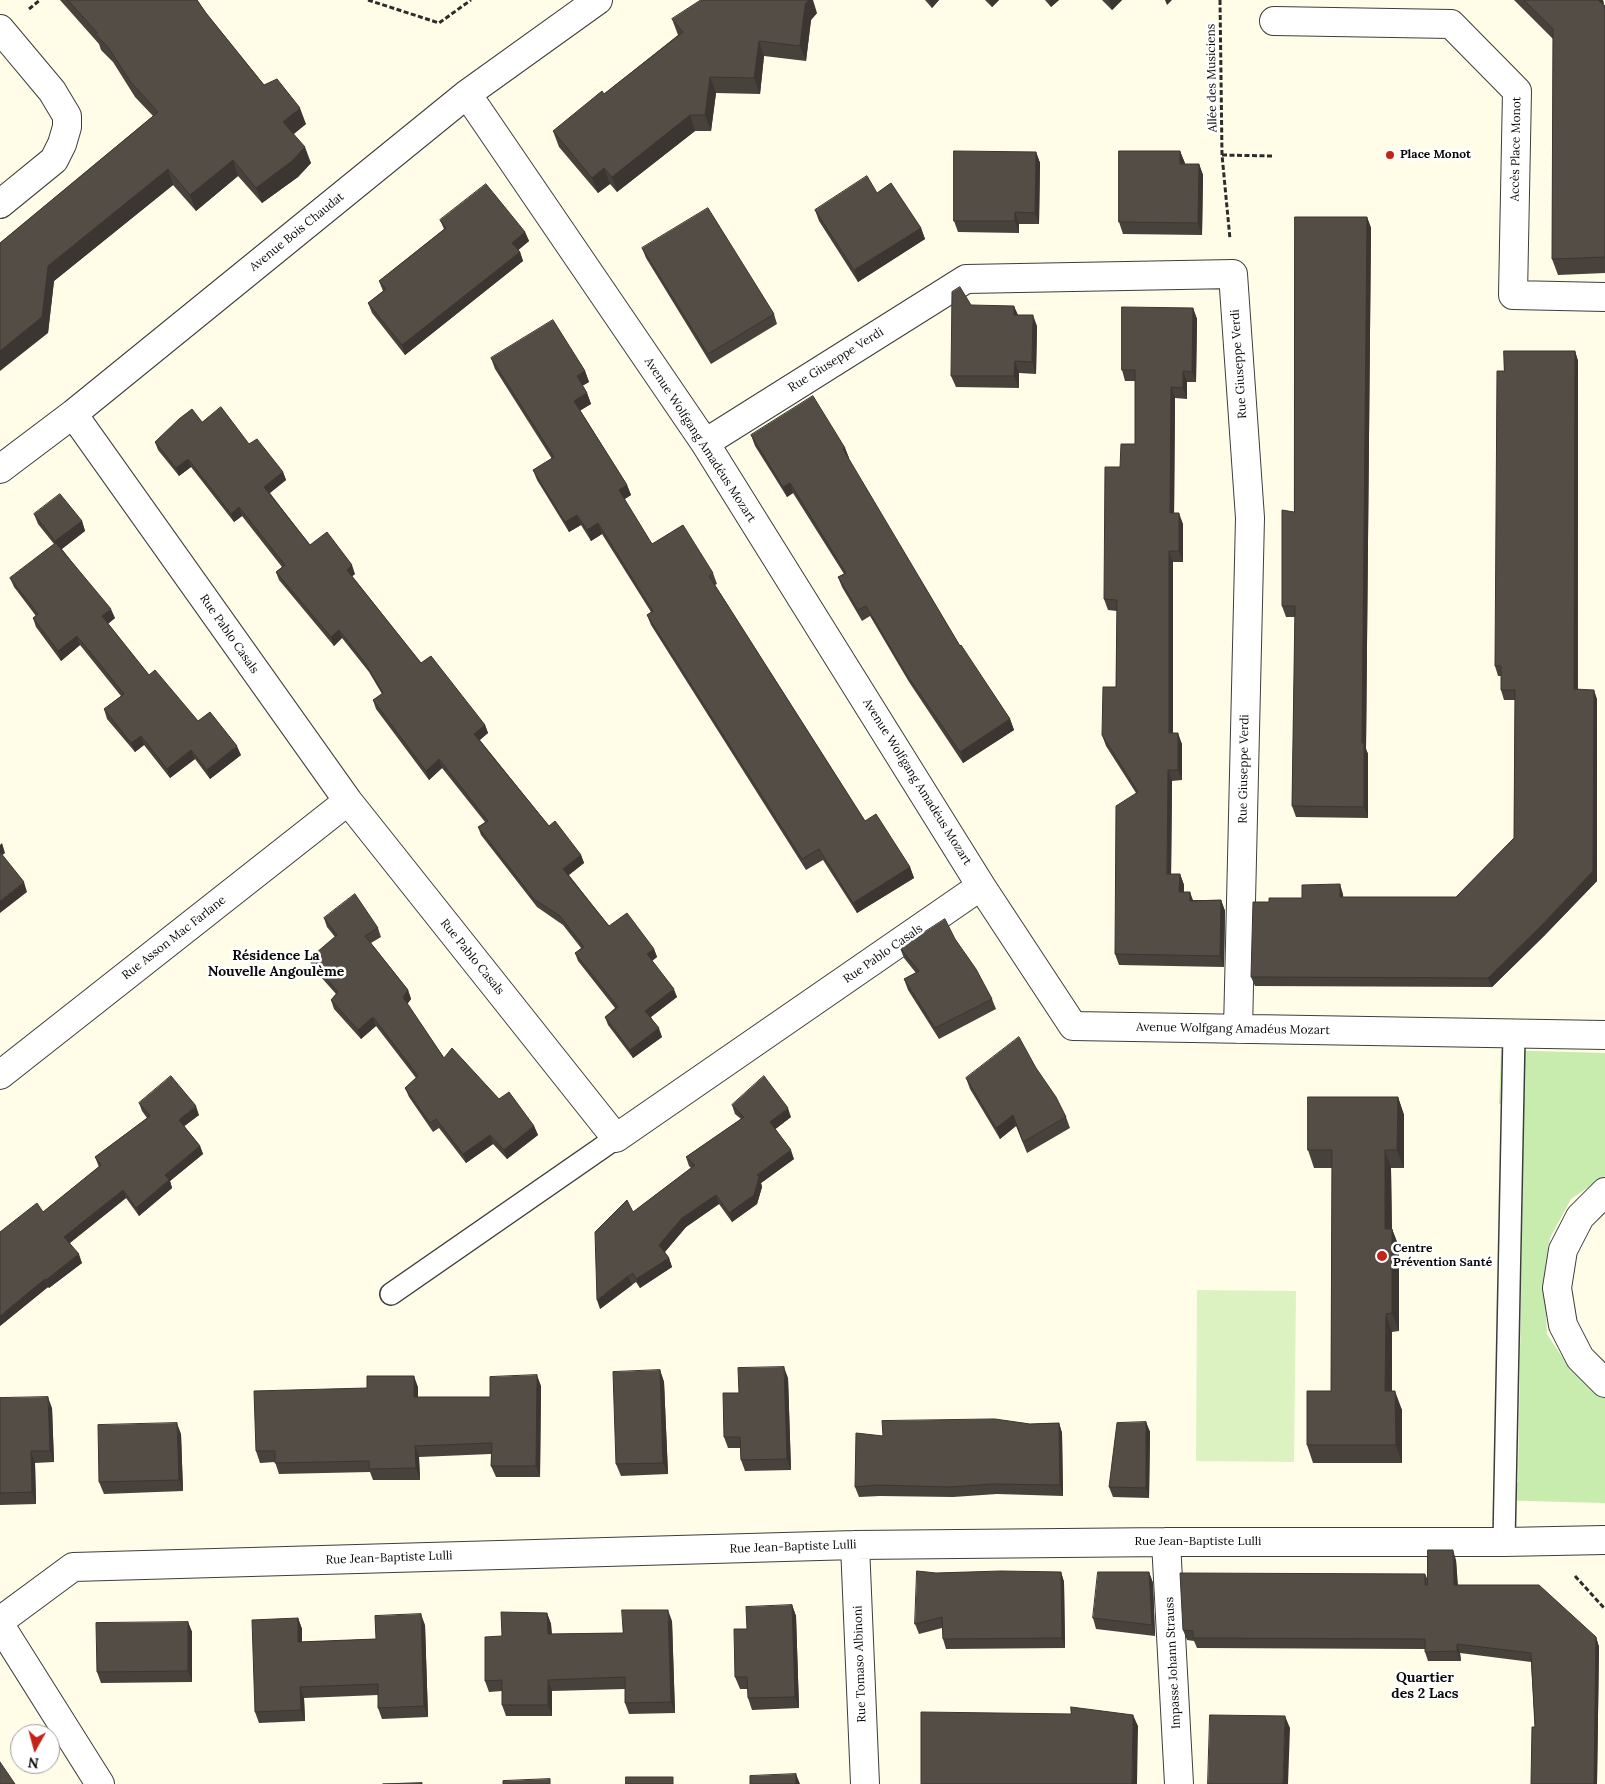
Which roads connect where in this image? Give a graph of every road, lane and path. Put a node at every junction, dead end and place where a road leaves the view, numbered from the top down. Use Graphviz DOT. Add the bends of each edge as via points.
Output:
graph roads {
  1 [pos="368,0"];
  2 [pos="471,0"];
  3 [pos="598,0"];
  4 [pos="1220,0"];
  5 [pos="1274,21"];
  6 [pos="0,29"];
  7 [pos="467,94"];
  8 [pos="1222,155"];
  9 [pos="1272,156"];
  10 [pos="0,204"];
  11 [pos="1233,274"];
  12 [pos="1605,297"];
  13 [pos="73,414"];
  14 [pos="705,442"];
  15 [pos="0,469"];
  16 [pos="348,801"];
  17 [pos="981,886"];
  18 [pos="1238,1029"];
  19 [pos="1514,1034"];
  20 [pos="1605,1034"];
  21 [pos="0,1076"];
  22 [pos="616,1138"];
  23 [pos="1605,1192"];
  24 [pos="391,1294"];
  25 [pos="1605,1383"];
  26 [pos="1605,1540"];
  27 [pos="1166,1542"];
  28 [pos="1504,1542"];
  29 [pos="855,1545"];
  30 [pos="0,1621"];
  31 [pos="0,1625"];
  32 [pos="100,1784"];
  33 [pos="864,1784"];
  34 [pos="1179,1784"];
  1 -- 2 [label="path" via="440,23"];
  3 -- 7 [label="street, Avenue Bois Chaudat"];
  4 -- 8 [label="path, Allée des Musiciens"];
  5 -- 12 [label="street, Accès Place Monot" via="1451,24 1517,91 1513,296"];
  6 -- 10 [label="street" via="52,91 67,116 67,127 54,160"];
  7 -- 13 [label="street, Avenue Bois Chaudat"];
  7 -- 14 [label="street, Avenue Wolfgang Amadéus Mozart"];
  8 -- 9 [label="path"];
  8 -- 11 [label="path, Allée des Musiciens"];
  11 -- 14 [label="street, Rue Giuseppe Verdi" via="966,279"];
  11 -- 18 [label="street, Rue Giuseppe Verdi" via="1250,518"];
  13 -- 15 [label="street, Avenue Bois Chaudat"];
  13 -- 16 [label="street, Rue Pablo Casals"];
  14 -- 17 [label="street, Avenue Wolfgang Amadéus Mozart"];
  16 -- 21 [label="street, Rue Asson Mac Farlane"];
  16 -- 22 [label="street, Rue Pablo Casals"];
  17 -- 18 [label="street, Avenue Wolfgang Amadéus Mozart" via="1073,1026"];
  17 -- 22 [label="street, Rue Pablo Casals"];
  18 -- 19 [label="street, Avenue Wolfgang Amadéus Mozart"];
  19 -- 20 [label="street, Avenue Wolfgang Amadéus Mozart"];
  19 -- 28 [label="lane"];
  22 -- 24 [label="lane"];
  23 -- 25 [label="street" via="1580,1217 1563,1250 1557,1288 1563,1325 1580,1358"];
  26 -- 28 [label="street, Rue Jean-Baptiste Lulli"];
  27 -- 28 [label="street, Rue Jean-Baptiste Lulli"];
  27 -- 29 [label="street, Rue Jean-Baptiste Lulli"];
  27 -- 34 [label="street, Impasse Johann Strauss"];
  29 -- 30 [label="street, Rue Jean-Baptiste Lulli" via="73,1567"];
  29 -- 33 [label="street, Rue Tomaso Albinoni"];
  31 -- 32 [label="street"];
}
